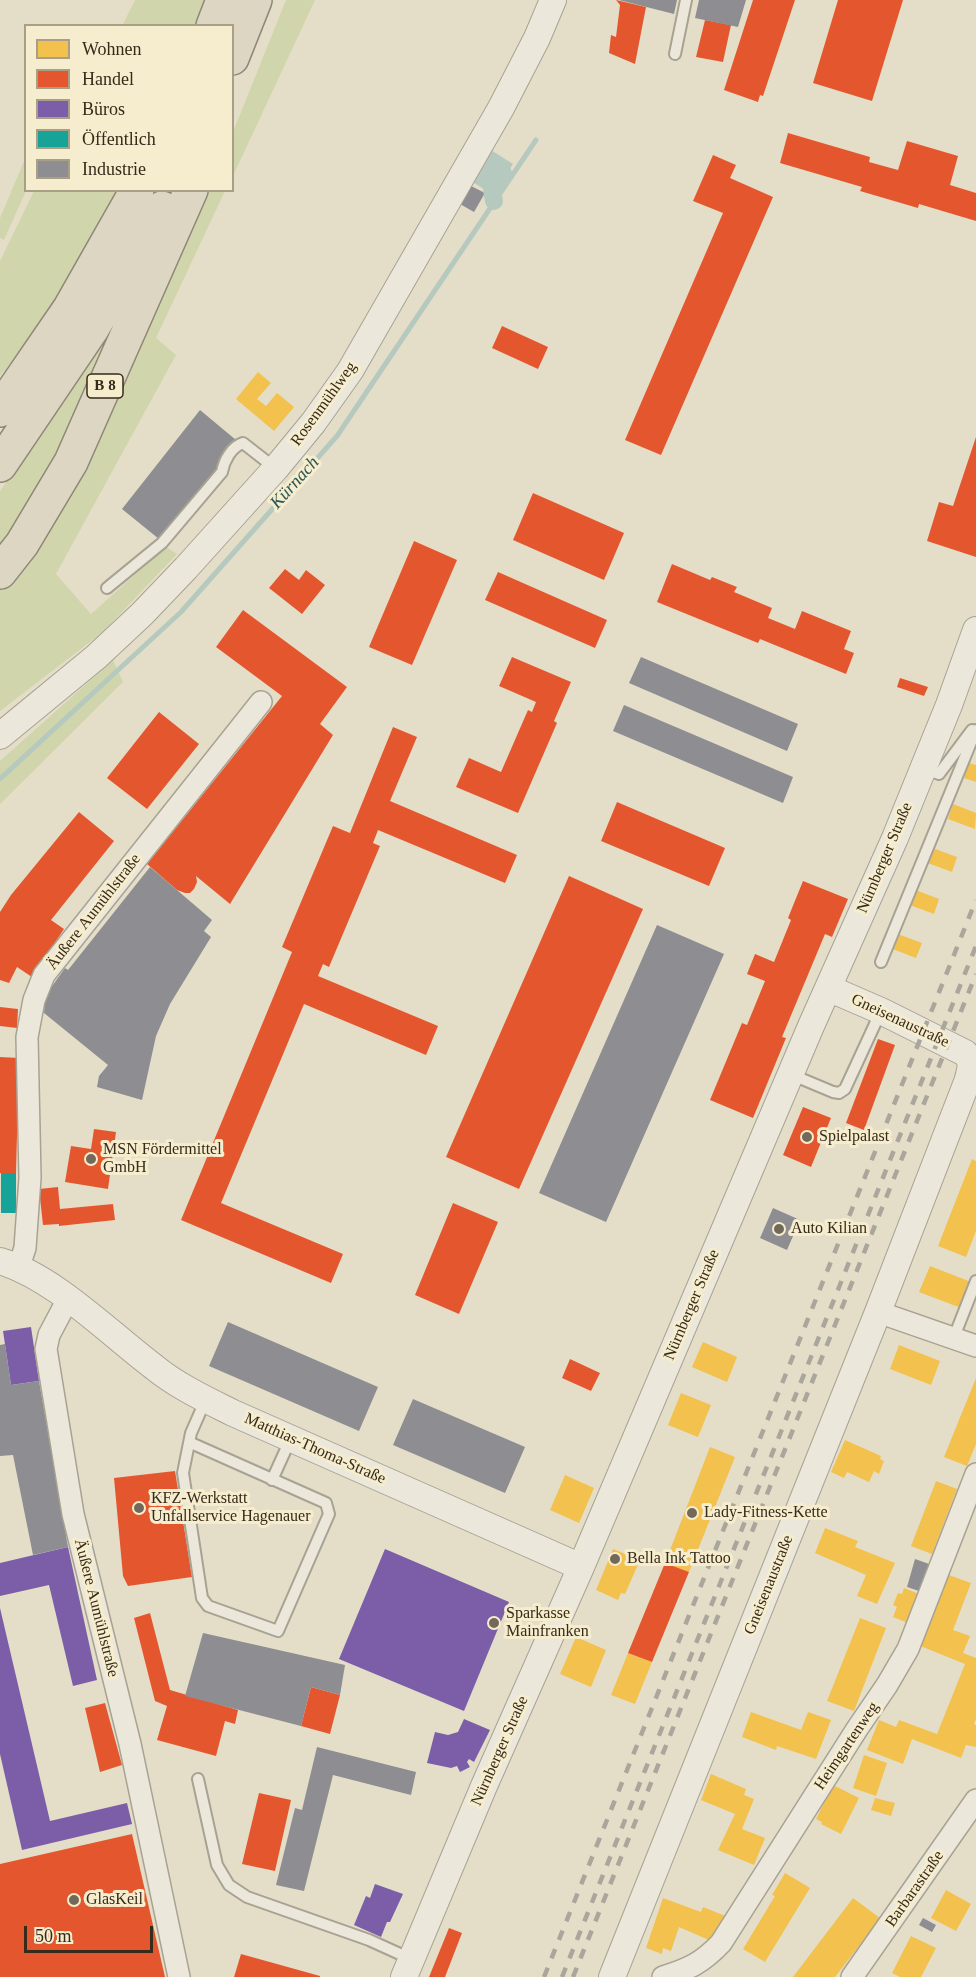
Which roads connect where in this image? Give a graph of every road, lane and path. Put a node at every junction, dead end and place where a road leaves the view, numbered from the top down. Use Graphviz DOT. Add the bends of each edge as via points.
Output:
graph roads {
  1 [pos="223,0"];
  2 [pos="255,0"];
  3 [pos="553,0"];
  4 [pos="686,0"];
  5 [pos="214,24"];
  6 [pos="234,53"];
  7 [pos="675,54"];
  8 [pos="136,192"];
  9 [pos="170,192"];
  10 [pos="190,192"];
  11 [pos="0,410"];
  12 [pos="0,465"];
  13 [pos="276,468"];
  14 [pos="0,572"];
  15 [pos="107,588"];
  16 [pos="976,630"];
  17 [pos="261,702"];
  18 [pos="976,724"];
  19 [pos="976,730"];
  20 [pos="0,736"];
  21 [pos="923,768"];
  22 [pos="881,962"];
  23 [pos="828,988"];
  24 [pos="882,1011"];
  25 [pos="973,1050"];
  26 [pos="790,1074"];
  27 [pos="9,1264"];
  28 [pos="976,1281"];
  29 [pos="68,1299"];
  30 [pos="878,1312"];
  31 [pos="954,1337"];
  32 [pos="976,1346"];
  33 [pos="206,1399"];
  34 [pos="292,1438"];
  35 [pos="190,1443"];
  36 [pos="976,1474"];
  37 [pos="272,1480"];
  38 [pos="581,1567"];
  39 [pos="198,1779"];
  40 [pos="976,1800"];
  41 [pos="407,1968"];
  42 [pos="179,1977"];
  43 [pos="612,1977"];
  44 [pos="663,1977"];
  45 [pos="852,1977"];
  1 -- 5 [label="highway"];
  2 -- 6 [label="highway"];
  3 -- 13 [label="street, Rosenmühlweg" via="501,108 350,371"];
  4 -- 7 [label="lane"];
  8 -- 11 [label="highway" via="70,308"];
  9 -- 12 [label="highway, B 8" via="92,329"];
  10 -- 14 [label="highway, B 8" via="71,462 22,544"];
  13 -- 15 [label="lane" via="250,448 238,444 224,462 222,472 162,543"];
  13 -- 20 [label="street, Rosenmühlweg" via="142,614"];
  16 -- 21 [label="street, Nürnberger Straße"];
  17 -- 27 [label="street, Äußere Aumühlstraße" via="44,975 34,1000 27,1037 30,1178 25,1248"];
  18 -- 21 [label="lane" via="939,774"];
  19 -- 22 [label="lane"];
  21 -- 23 [label="street, Nürnberger Straße"];
  23 -- 24 [label="street, Gneisenaustraße"];
  23 -- 26 [label="street, Nürnberger Straße"];
  24 -- 25 [label="street, Gneisenaustraße" via="958,1049"];
  24 -- 26 [label="lane" via="845,1089 839,1093"];
  25 -- 30 [label="street, Gneisenaustraße" via="967,1082"];
  26 -- 38 [label="street, Nürnberger Straße"];
  27 -- 29 [label="street, Äußere Aumühlstraße"];
  28 -- 31 [label="lane"];
  29 -- 33 [label="street, Matthias-Thoma-Straße" via="155,1369"];
  29 -- 42 [label="street, Äußere Aumühlstraße" via="46,1349 73,1514 130,1744"];
  30 -- 31 [label="street"];
  30 -- 43 [label="street, Gneisenaustraße"];
  31 -- 32 [label="street"];
  33 -- 34 [label="street, Matthias-Thoma-Straße"];
  33 -- 35 [label="lane"];
  34 -- 37 [label="lane"];
  34 -- 38 [label="street, Matthias-Thoma-Straße"];
  35 -- 37 [label="lane"];
  35 -- 37 [label="lane" via="183,1473 202,1598 208,1606 278,1631 328,1514 326,1503"];
  36 -- 44 [label="street, Heimgartenweg" via="912,1643 887,1685 721,1943 707,1958"];
  38 -- 41 [label="street, Nürnberger Straße"];
  39 -- 41 [label="lane" via="216,1865 229,1885 247,1897 369,1940"];
  40 -- 45 [label="street, Barbarastraße"];
}
